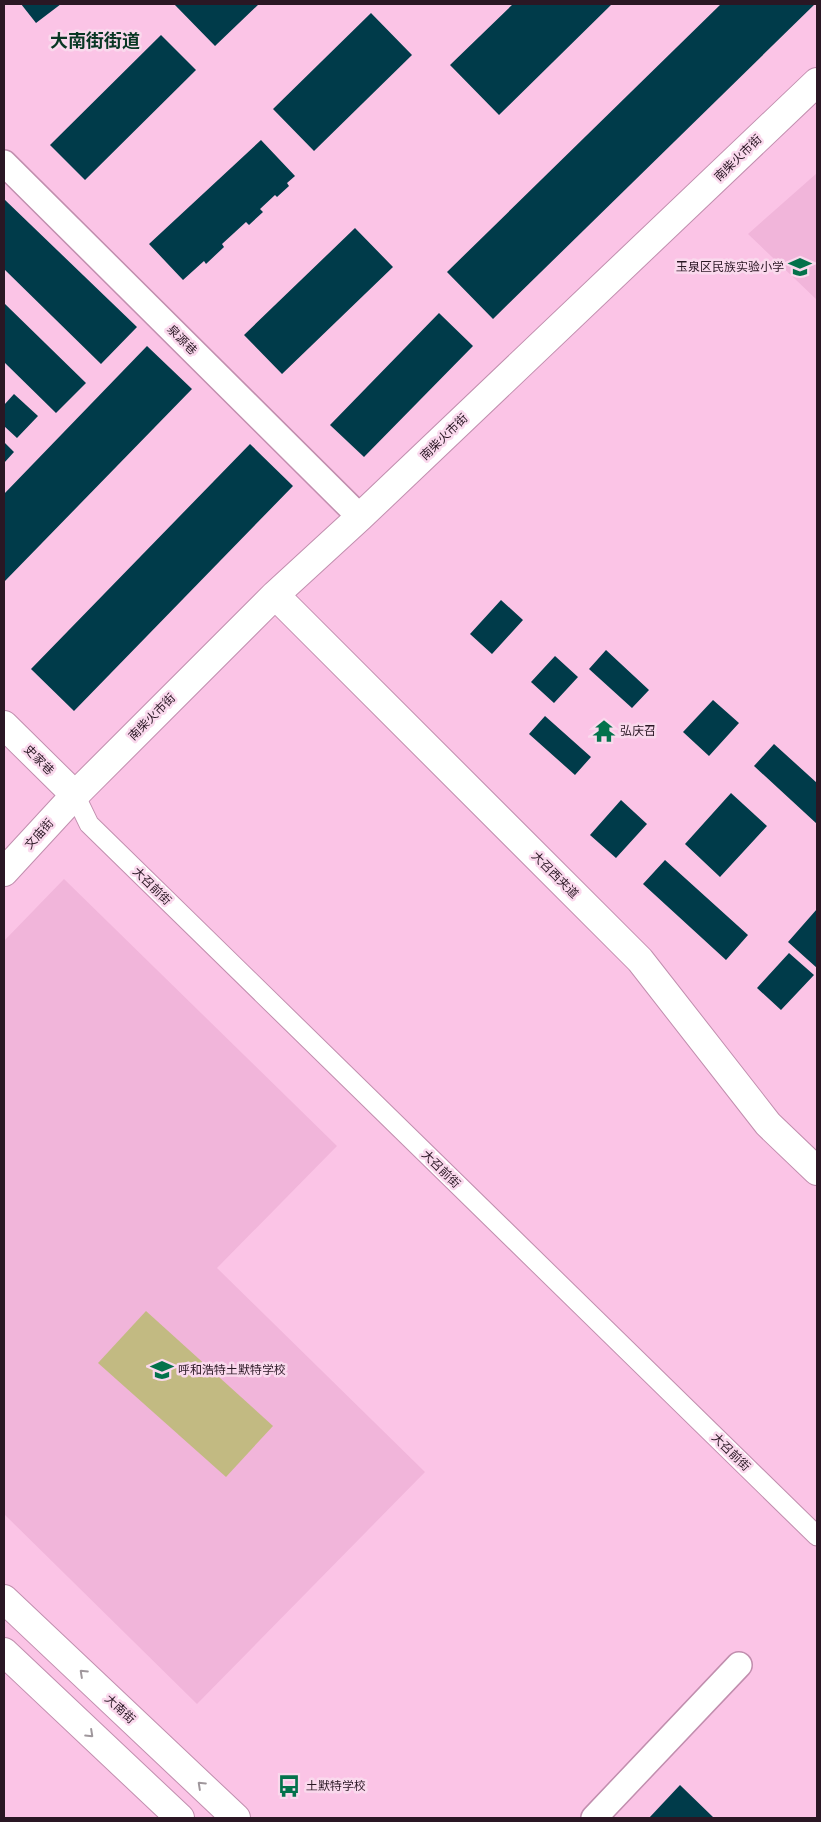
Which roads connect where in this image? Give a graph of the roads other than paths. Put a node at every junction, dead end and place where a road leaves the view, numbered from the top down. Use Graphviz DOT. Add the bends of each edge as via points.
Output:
graph roads {
  1 [pos="817,82"];
  2 [pos="4,163"];
  3 [pos="360,517"];
  4 [pos="275,595"];
  5 [pos="4,725"];
  6 [pos="74,795"];
  7 [pos="4,872"];
  8 [pos="817,1171"];
  9 [pos="817,1536"];
  10 [pos="4,1599"];
  11 [pos="4,1652"];
  12 [pos="739,1665"];
  13 [pos="180,1818"];
  14 [pos="236,1818"];
  15 [pos="594,1818"];
  1 -- 3 [label="main road, 南柴火市街"];
  2 -- 3 [label="street, 泉源巷"];
  3 -- 4 [label="main road, 南柴火市街"];
  4 -- 6 [label="main road, 南柴火市街"];
  4 -- 8 [label="main road, 大召西夹道" via="640,960 768,1124"];
  5 -- 6 [label="main road, 史家巷"];
  6 -- 7 [label="main road, 文庙街"];
  6 -- 9 [label="street, 大召前街" via="89,824"];
  14 -- 10 [label="main road, 大南街, one-way"];
  11 -- 13 [label="main road, one-way"];
  12 -- 15 [label="street"];
}
